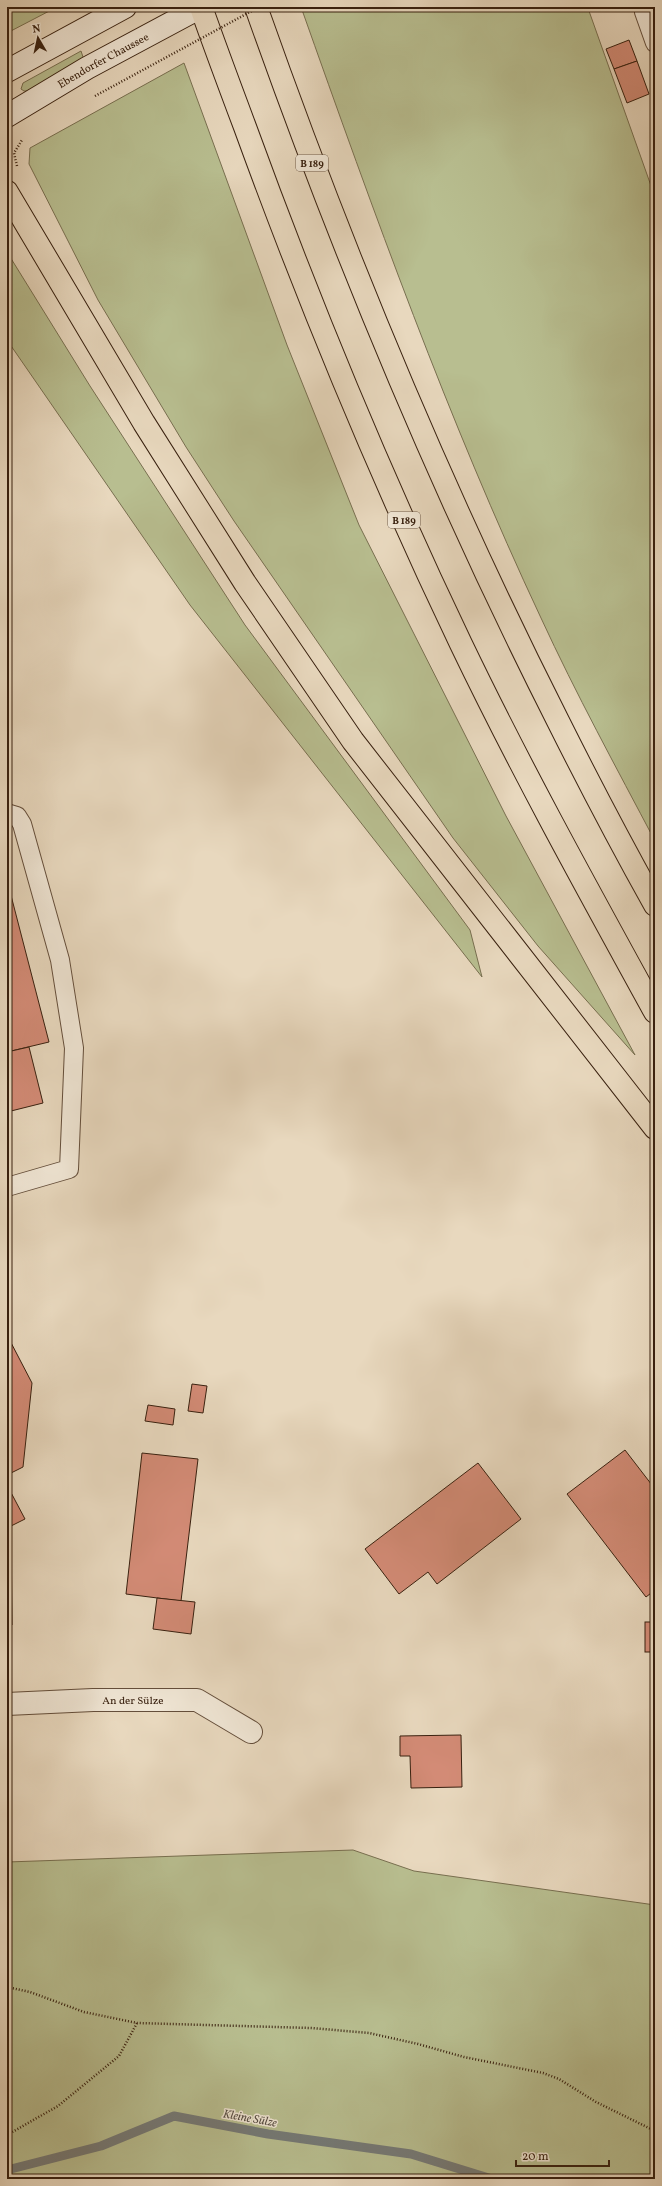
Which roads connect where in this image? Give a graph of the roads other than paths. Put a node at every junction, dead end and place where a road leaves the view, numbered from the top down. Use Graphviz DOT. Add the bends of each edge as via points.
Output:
graph roads {
  1 [pos="125,7"];
  2 [pos="201,7"];
  3 [pos="256,7"];
  4 [pos="645,7"];
  5 [pos="655,43"];
  6 [pos="7,71"];
  7 [pos="7,116"];
  8 [pos="7,192"];
  9 [pos="7,813"];
  10 [pos="655,905"];
  11 [pos="655,1012"];
  12 [pos="655,1128"];
  13 [pos="7,1187"];
  14 [pos="7,1704"];
  15 [pos="251,1732"];
  1 -- 6 [label="main road"];
  2 -- 7 [label="main road, Ebendorfer Chaussee" via="87,68"];
  2 -- 11 [label="highway, B 189" via="326,341 390,490 510,743"];
  3 -- 10 [label="highway, B 189" via="316,174 438,471 509,624 622,848"];
  4 -- 5 [label="lane" via="644,12"];
  8 -- 12 [label="highway" via="144,423 245,582 353,741"];
  9 -- 13 [label="lane" via="17,816 22,824 60,960 74,1048 69,1169"];
  14 -- 15 [label="main road, An der Sülze" via="93,1700 197,1700"];
}
